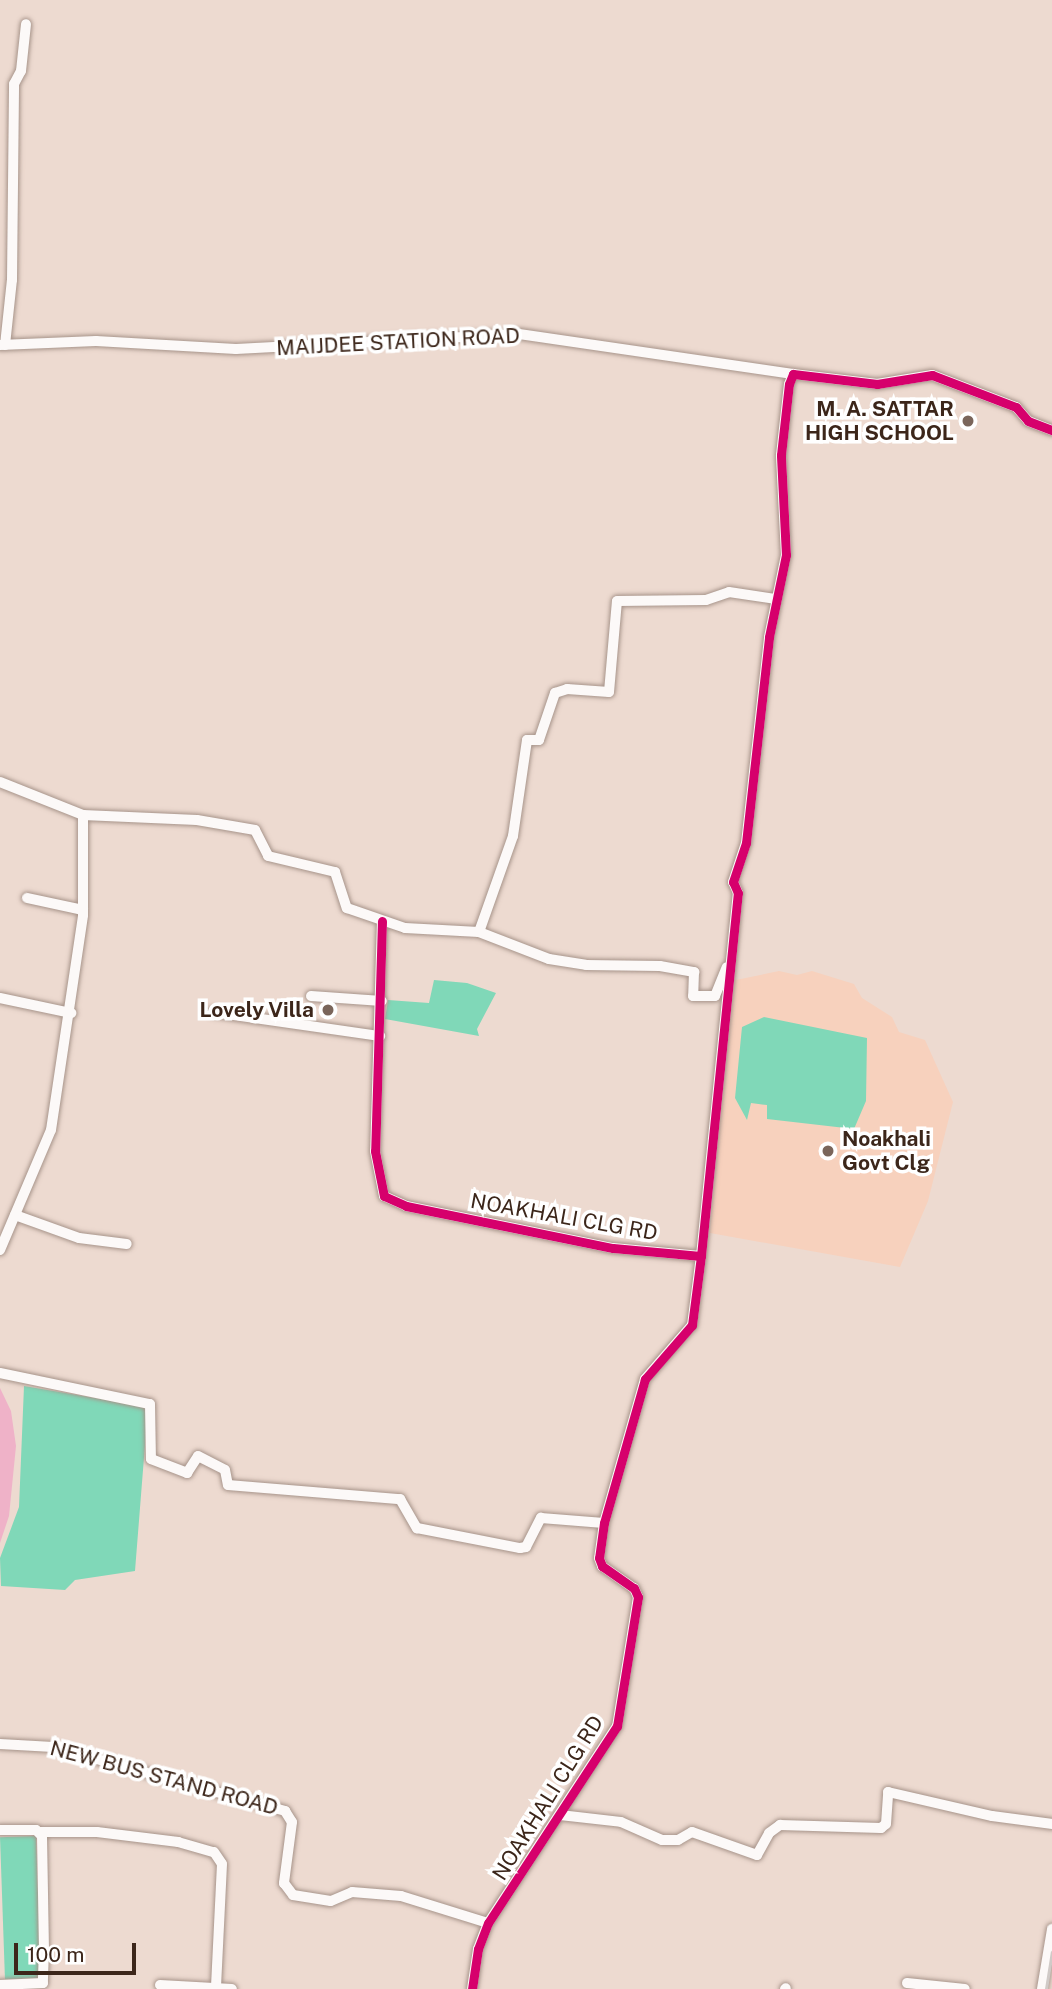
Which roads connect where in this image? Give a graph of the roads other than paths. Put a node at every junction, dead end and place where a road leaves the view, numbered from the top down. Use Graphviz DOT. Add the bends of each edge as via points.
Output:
graph roads {
  1 [pos="26,24"];
  2 [pos="3,345"];
  3 [pos="793,373"];
  4 [pos="1052,430"];
  5 [pos="776,599"];
  6 [pos="0,782"];
  7 [pos="83,815"];
  8 [pos="27,898"];
  9 [pos="83,909"];
  10 [pos="382,921"];
  11 [pos="479,932"];
  12 [pos="729,960"];
  13 [pos="312,996"];
  14 [pos="0,998"];
  15 [pos="382,1001"];
  16 [pos="212,1012"];
  17 [pos="71,1013"];
  18 [pos="380,1036"];
  19 [pos="15,1214"];
  20 [pos="127,1244"];
  21 [pos="0,1250"];
  22 [pos="701,1256"];
  23 [pos="0,1373"];
  24 [pos="604,1522"];
  25 [pos="0,1744"];
  26 [pos="560,1815"];
  27 [pos="1052,1824"];
  28 [pos="0,1830"];
  29 [pos="40,1832"];
  30 [pos="488,1923"];
  31 [pos="1052,1929"];
  32 [pos="907,1983"];
  33 [pos="0,1985"];
  34 [pos="160,1985"];
  35 [pos="216,1988"];
  36 [pos="232,1989"];
  37 [pos="472,1989"];
  38 [pos="965,1989"];
  39 [pos="1042,1989"];
  1 -- 2 [label="street" via="21,71 14,84 12,280"];
  2 -- 3 [label="street, MAIJDEE STATION ROAD" via="96,341 236,349 519,334"];
  3 -- 4 [label="street, MAIJDEE STATION ROAD" via="877,384 932,375 1016,407 1028,421"];
  3 -- 5 [label="street" via="783,410 788,540"];
  5 -- 11 [label="street" via="729,592 682,602 617,601 609,692 567,689 555,693 539,740 527,740 513,836"];
  5 -- 12 [label="street" via="746,843 733,882 738,893"];
  6 -- 7 [label="street"];
  7 -- 9 [label="street"];
  7 -- 10 [label="street" via="197,820 255,830 268,856 335,872 347,908"];
  8 -- 9 [label="street"];
  9 -- 17 [label="street"];
  10 -- 11 [label="street" via="405,928"];
  10 -- 15 [label="street, NOAKHALI CLG RD"];
  11 -- 12 [label="street" via="549,959 694,972 693,996 715,996"];
  12 -- 22 [label="street"];
  13 -- 15 [label="street"];
  14 -- 17 [label="street"];
  15 -- 18 [label="street, NOAKHALI CLG RD"];
  16 -- 18 [label="street"];
  17 -- 19 [label="street" via="51,1130"];
  18 -- 22 [label="street, NOAKHALI CLG RD" via="375,1151 384,1196 390,1201 613,1248"];
  19 -- 20 [label="street" via="79,1238"];
  19 -- 21 [label="street"];
  22 -- 24 [label="street, NOAKHALI CLG RD" via="692,1325 673,1353 650,1368 645,1379"];
  23 -- 24 [label="street" via="150,1404 149,1452 156,1463 187,1473 198,1456 225,1470 228,1485 400,1499 418,1528 520,1548 526,1547 541,1518"];
  24 -- 26 [label="street, NOAKHALI CLG RD" via="602,1566 634,1588 638,1597 617,1726"];
  25 -- 30 [label="street, NEW BUS STAND ROAD" via="53,1746 285,1811 292,1822 284,1883 293,1895 331,1901 352,1892 401,1896"];
  26 -- 27 [label="street" via="621,1822 662,1840 678,1840 692,1832 757,1855 769,1833 780,1825 881,1828 886,1824 888,1792 992,1816"];
  26 -- 30 [label="street, NOAKHALI CLG RD"];
  28 -- 29 [label="street"];
  29 -- 33 [label="street" via="43,1983"];
  29 -- 35 [label="street" via="97,1832 178,1842 214,1852 222,1864"];
  30 -- 37 [label="street, NOAKHALI CLG RD" via="478,1949"];
  31 -- 39 [label="street"];
  32 -- 38 [label="street"];
  34 -- 35 [label="street"];
  35 -- 36 [label="street"];
}
